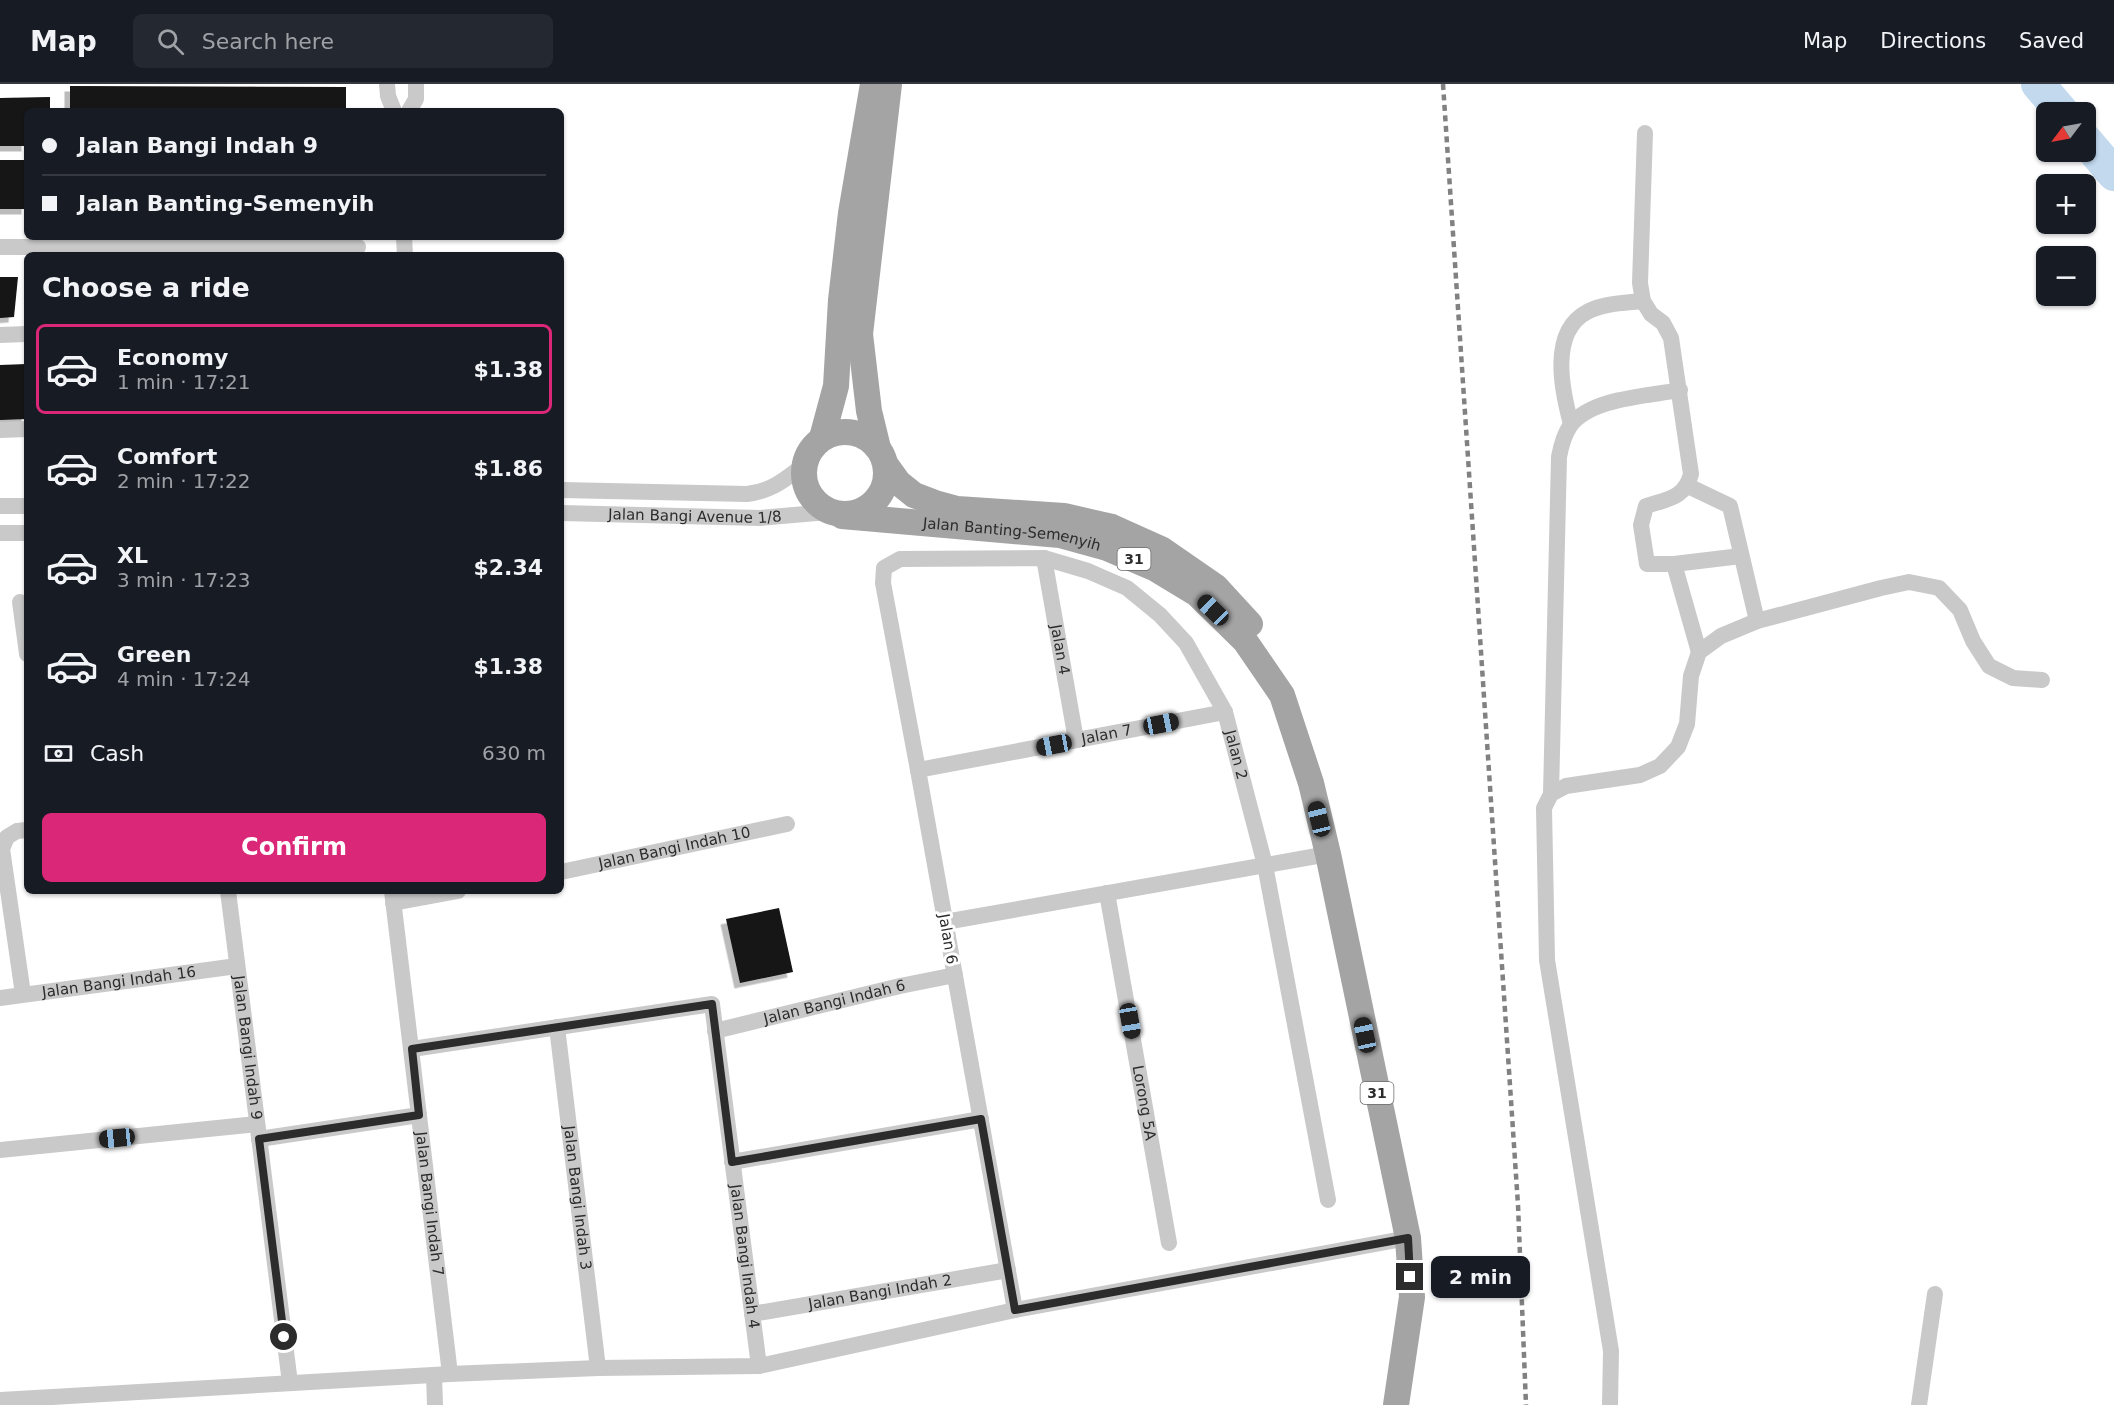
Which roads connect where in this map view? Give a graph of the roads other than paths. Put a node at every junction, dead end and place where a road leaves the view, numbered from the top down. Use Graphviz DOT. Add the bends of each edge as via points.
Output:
graph roads {
  1 [pos="387,84"];
  2 [pos="416,84"];
  3 [pos="873,84"];
  4 [pos="889,84"];
  5 [pos="393,108"];
  6 [pos="411,108"];
  7 [pos="1645,133"];
  8 [pos="0,247"];
  9 [pos="358,247"];
  10 [pos="1643,301"];
  11 [pos="24,334"];
  12 [pos="0,335"];
  13 [pos="1680,390"];
  14 [pos="1571,424"];
  15 [pos="24,429"];
  16 [pos="0,430"];
  17 [pos="822,438"];
  18 [pos="882,457"];
  19 [pos="804,465"];
  20 [pos="1688,486"];
  21 [pos="564,490"];
  22 [pos="0,506"];
  23 [pos="24,506"];
  24 [pos="564,513"];
  25 [pos="835,514"];
  26 [pos="0,533"];
  27 [pos="24,533"];
  28 [pos="1741,556"];
  29 [pos="1044,558"];
  30 [pos="1674,564"];
  31 [pos="884,568"];
  32 [pos="21,602"];
  33 [pos="1757,621"];
  34 [pos="24,628"];
  35 [pos="1699,652"];
  36 [pos="2042,680"];
  37 [pos="1225,712"];
  38 [pos="1076,740"];
  39 [pos="918,770"];
  40 [pos="1311,783"];
  41 [pos="1551,794"];
  42 [pos="787,824"];
  43 [pos="24,830"];
  44 [pos="1328,854"];
  45 [pos="1265,865"];
  46 [pos="564,871"];
  47 [pos="1107,893"];
  48 [pos="228,894"];
  49 [pos="425,894"];
  50 [pos="392,897"];
  51 [pos="945,922"];
  52 [pos="237,966"];
  53 [pos="955,975"];
  54 [pos="23,994"];
  55 [pos="0,998"];
  56 [pos="557,1027"];
  57 [pos="715,1031"];
  58 [pos="412,1049"];
  59 [pos="419,1115"];
  60 [pos="981,1119"];
  61 [pos="258,1132"];
  62 [pos="0,1150"];
  63 [pos="732,1162"];
  64 [pos="1328,1200"];
  65 [pos="1408,1238"];
  66 [pos="1169,1243"];
  67 [pos="1008,1270"];
  68 [pos="1935,1294"];
  69 [pos="1015,1310"];
  70 [pos="752,1314"];
  71 [pos="759,1366"];
  72 [pos="598,1368"];
  73 [pos="442,1375"];
  74 [pos="290,1383"];
  75 [pos="151,1398"];
  76 [pos="8,1401"];
  77 [pos="435,1405"];
  78 [pos="1396,1405"];
  79 [pos="1610,1405"];
  80 [pos="1919,1405"];
  1 -- 5 [label="street"];
  2 -- 6 [label="street" via="416,99"];
  3 -- 17 [label="main road" via="851,213 836,386"];
  4 -- 18 [label="main road, Jalan Banting-Semenyih / 31" via="860,334 869,411"];
  7 -- 10 [label="street" via="1640,283"];
  8 -- 9 [label="street"];
  10 -- 13 [label="street" via="1671,338"];
  10 -- 14 [label="street" via="1588,311 1568,330 1561,378"];
  11 -- 12 [label="street"];
  13 -- 14 [label="street" via="1605,403"];
  13 -- 20 [label="street" via="1691,474"];
  14 -- 41 [label="street" via="1559,457"];
  15 -- 16 [label="street"];
  17 -- 18 [label="main road" via="852,432 867,438"];
  17 -- 19 [label="main road" via="810,450"];
  18 -- 25 [label="main road" via="886,485 877,502 861,513"];
  18 -- 40 [label="main road, Jalan Banting-Semenyih / 31" via="899,483 914,495 957,509 1064,516 1112,527 1161,549 1216,587 1268,644 1298,702"];
  19 -- 21 [label="street, Jalan Bangi Avenue 1/8" via="764,492 747,494"];
  19 -- 25 [label="main road" via="807,493"];
  20 -- 28 [label="street" via="1730,506"];
  20 -- 30 [label="street" via="1676,496 1646,506 1641,525 1647,564"];
  22 -- 23 [label="street"];
  24 -- 25 [label="street, Jalan Bangi Avenue 1/8" via="760,518"];
  25 -- 40 [label="main road, Jalan Banting-Semenyih / 31" via="1060,535 1107,548 1154,568 1197,594 1245,641 1282,695"];
  26 -- 27 [label="street"];
  28 -- 30 [label="street"];
  28 -- 33 [label="street"];
  29 -- 31 [label="street, Jalan 2" via="900,559"];
  29 -- 37 [label="street, Jalan 2" via="1127,588 1160,615 1186,643"];
  29 -- 38 [label="street, Jalan 4"];
  30 -- 35 [label="street"];
  31 -- 39 [label="street, Jalan 6" via="883,584"];
  32 -- 34 [label="street"];
  33 -- 35 [label="street" via="1721,636"];
  33 -- 36 [label="street" via="1910,582 1939,588 1960,610 1989,666 2013,678"];
  35 -- 41 [label="street" via="1691,676 1687,724 1678,747 1660,766 1640,775 1566,786"];
  37 -- 38 [label="street, Jalan 7"];
  37 -- 45 [label="street, Jalan 2"];
  38 -- 39 [label="street, Jalan 7"];
  39 -- 51 [label="street, Jalan 6"];
  40 -- 44 [label="main road, Jalan Banting-Semenyih / 31"];
  41 -- 79 [label="street" via="1544,808 1547,960 1611,1351"];
  42 -- 46 [label="street, Jalan Bangi Indah 10"];
  43 -- 54 [label="street" via="7,837 2,849"];
  44 -- 45 [label="street"];
  44 -- 65 [label="main road, Jalan Banting-Semenyih / 31"];
  45 -- 47 [label="street"];
  45 -- 64 [label="street, Jalan 2"];
  47 -- 51 [label="street"];
  47 -- 66 [label="street, Lorong 5A"];
  48 -- 52 [label="street, Jalan Bangi Indah 9"];
  49 -- 50 [label="street"];
  50 -- 58 [label="street, Jalan Bangi Indah 7"];
  51 -- 53 [label="street, Jalan 6"];
  52 -- 54 [label="street, Jalan Bangi Indah 16"];
  52 -- 61 [label="street, Jalan Bangi Indah 9"];
  53 -- 57 [label="street, Jalan Bangi Indah 6"];
  53 -- 60 [label="street, Jalan 6"];
  54 -- 55 [label="street, Jalan Bangi Indah 16"];
  56 -- 57 [label="street, Jalan Bangi Indah 4" via="712,1004"];
  56 -- 58 [label="street"];
  56 -- 72 [label="street, Jalan Bangi Indah 3"];
  57 -- 63 [label="street, Jalan Bangi Indah 4"];
  58 -- 59 [label="street, Jalan Bangi Indah 7"];
  59 -- 61 [label="street"];
  59 -- 73 [label="street, Jalan Bangi Indah 7"];
  60 -- 63 [label="street"];
  60 -- 67 [label="street, Jalan 6"];
  61 -- 62 [label="street"];
  61 -- 74 [label="street, Jalan Bangi Indah 9"];
  63 -- 70 [label="street, Jalan Bangi Indah 4"];
  65 -- 69 [label="street"];
  65 -- 78 [label="main road, Jalan Banting-Semenyih / 31" via="1412,1297"];
  67 -- 69 [label="street, Jalan 6"];
  67 -- 70 [label="street, Jalan Bangi Indah 2"];
  68 -- 80 [label="street"];
  69 -- 71 [label="street"];
  70 -- 71 [label="street, Jalan Bangi Indah 4"];
  71 -- 72 [label="street"];
  72 -- 73 [label="street"];
  73 -- 74 [label="street"];
  73 -- 77 [label="street, Jalan Bangi Indah 7"];
  74 -- 75 [label="street"];
  75 -- 76 [label="street"];
}
